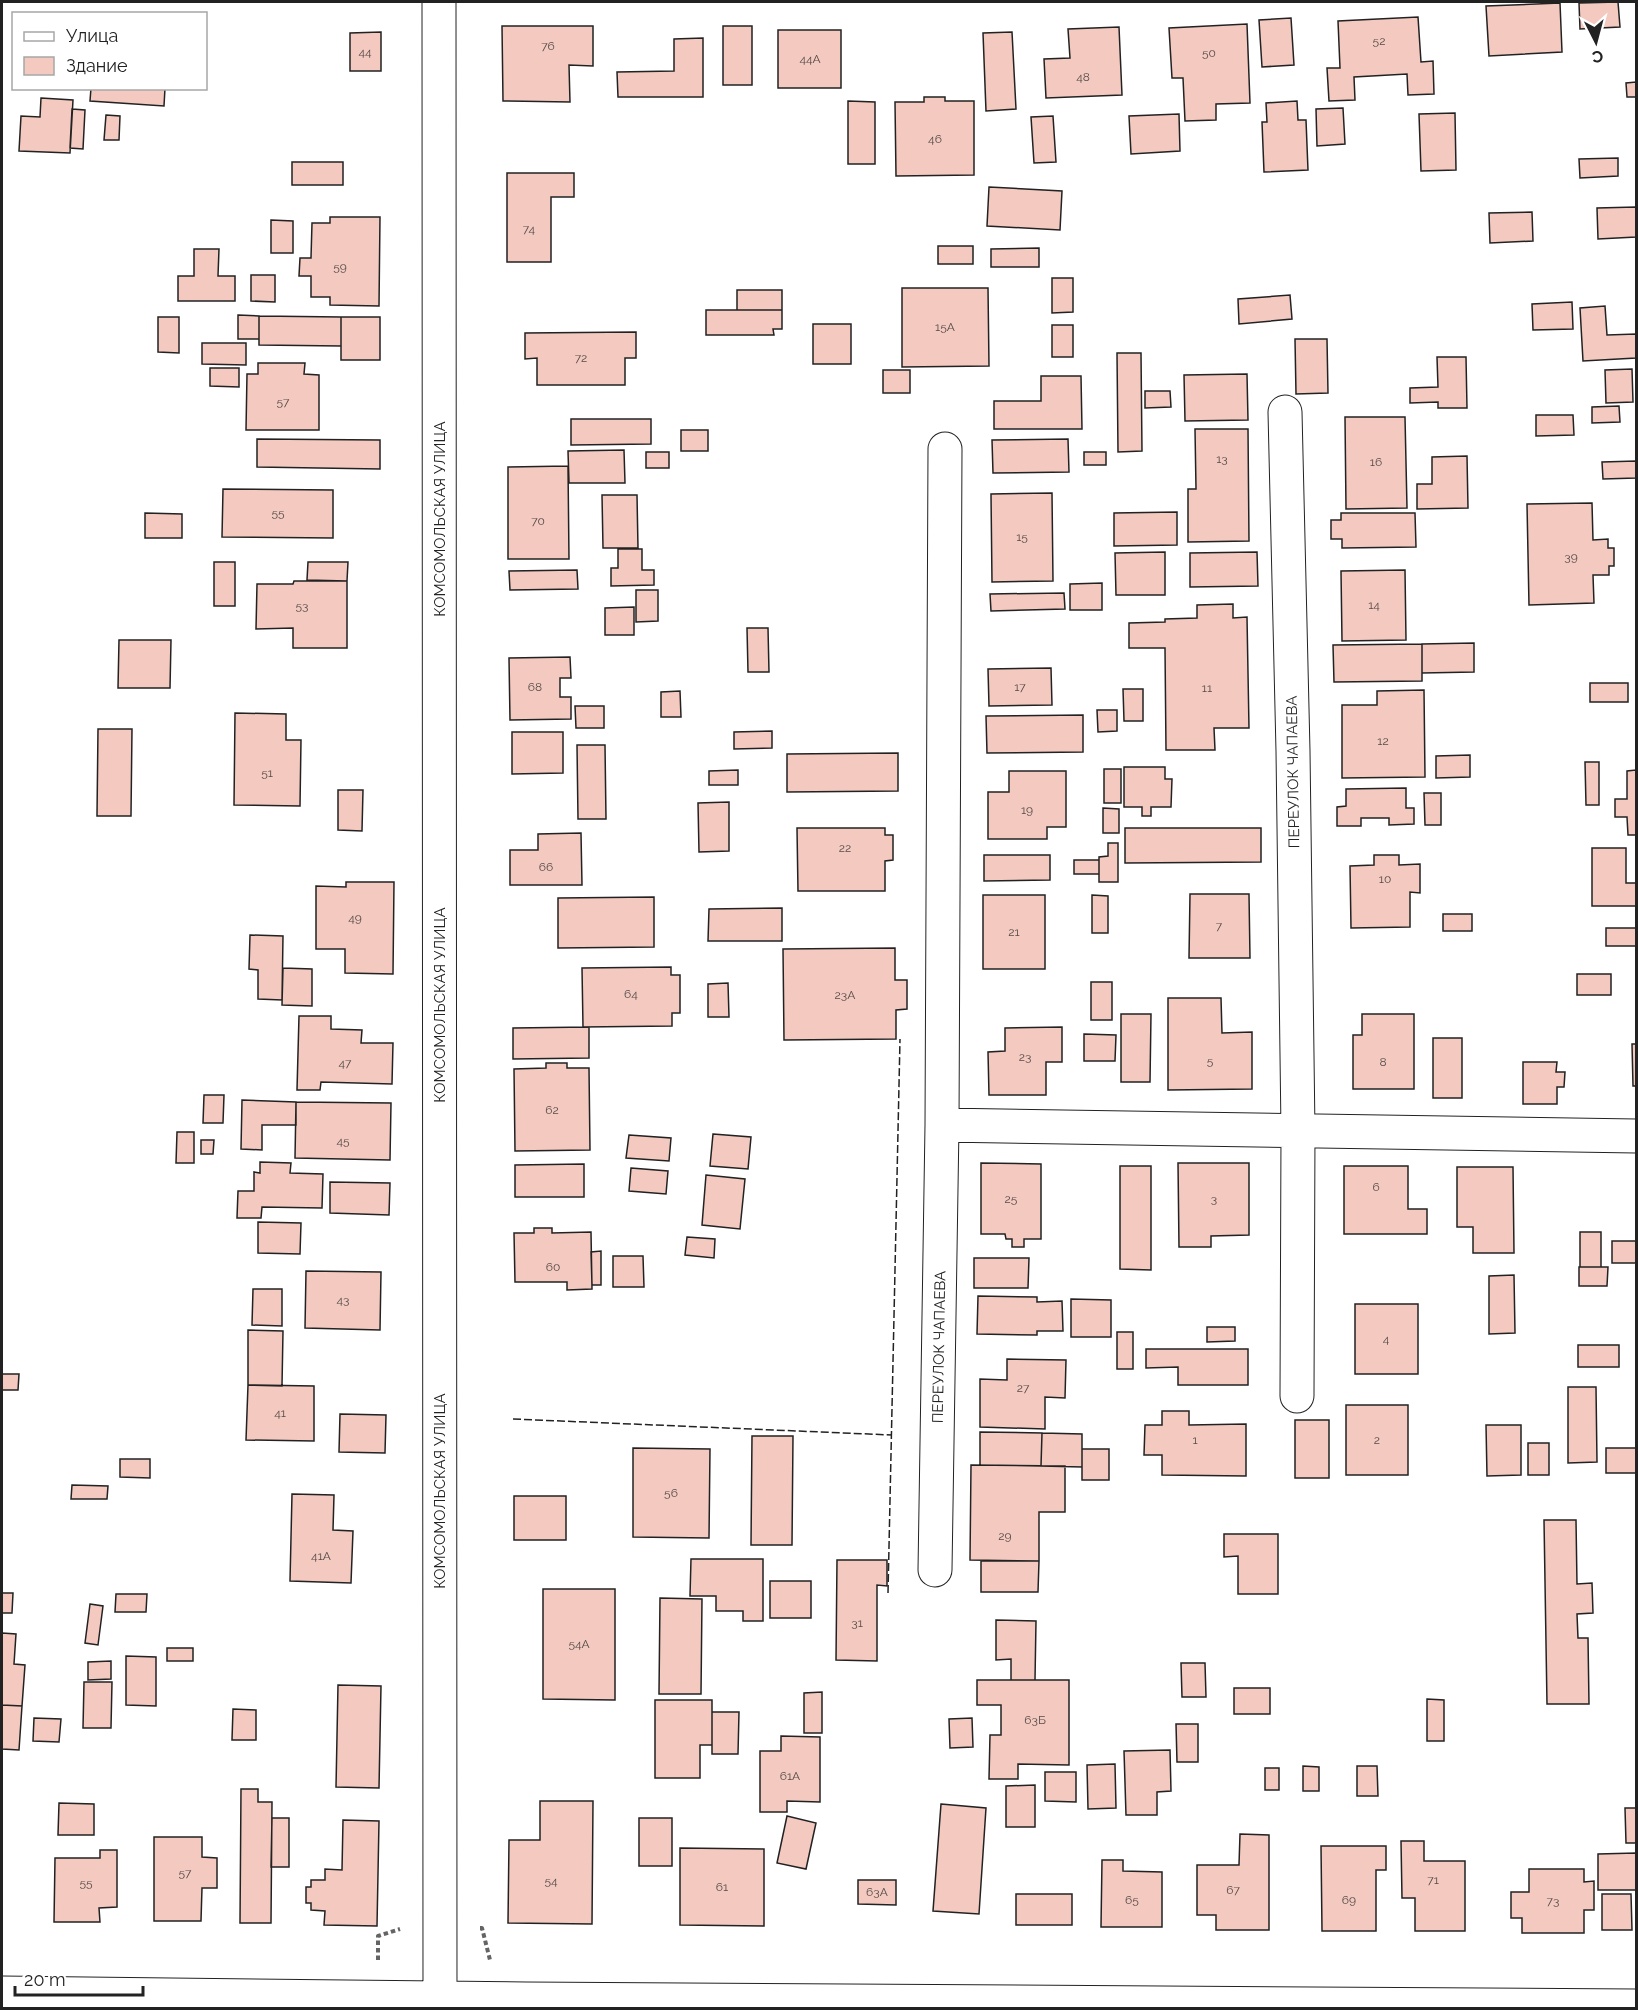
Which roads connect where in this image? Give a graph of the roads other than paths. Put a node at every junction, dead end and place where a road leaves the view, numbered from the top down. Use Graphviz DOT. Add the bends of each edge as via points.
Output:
graph roads {
  1 [pos="439,2"];
  2 [pos="1285,412"];
  3 [pos="945,449"];
  4 [pos="942,1125"];
  5 [pos="1298,1131"];
  6 [pos="1636,1136"];
  7 [pos="1297,1396"];
  8 [pos="935,1570"];
  9 [pos="2,1993"];
  10 [pos="440,2003"];
  11 [pos="1636,2006"];
  1 -- 10 [label="street, КОМСОМОЛЬСКАЯ УЛИЦА"];
  2 -- 5 [label="street, ПЕРЕУЛОК ЧАПАЕВА"];
  3 -- 4 [label="street, ПЕРЕУЛОК ЧАПАЕВА"];
  4 -- 5 [label="street"];
  4 -- 8 [label="street, ПЕРЕУЛОК ЧАПАЕВА"];
  5 -- 6 [label="street"];
  5 -- 7 [label="street, ПЕРЕУЛОК ЧАПАЕВА"];
  9 -- 10 [label="street"];
  10 -- 11 [label="street"];
}
